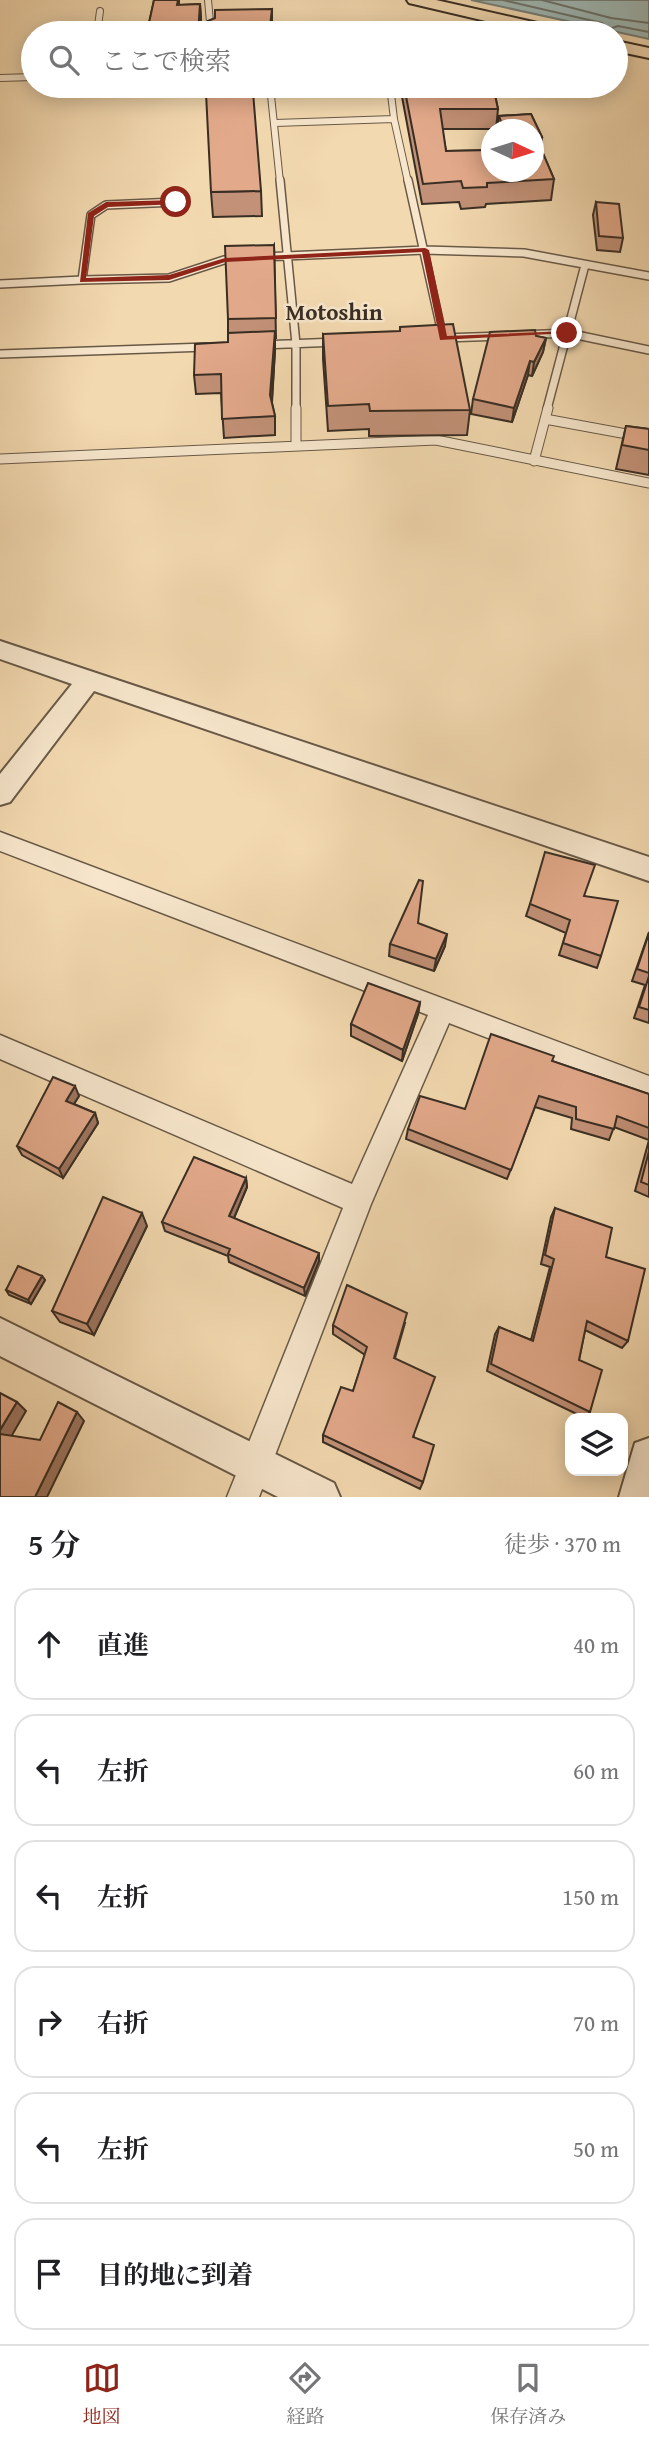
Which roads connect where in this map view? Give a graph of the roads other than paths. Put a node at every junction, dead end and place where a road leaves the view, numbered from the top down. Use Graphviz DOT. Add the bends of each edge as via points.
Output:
graph roads {
  1 [pos="208,0"];
  2 [pos="415,0"];
  3 [pos="100,11"];
  4 [pos="99,21"];
  5 [pos="210,21"];
  6 [pos="506,21"];
  7 [pos="628,49"];
  8 [pos="649,53"];
  9 [pos="21,77"];
  10 [pos="0,78"];
  11 [pos="272,98"];
  12 [pos="391,98"];
  13 [pos="394,119"];
  14 [pos="275,122"];
  15 [pos="176,202"];
  16 [pos="425,250"];
  17 [pos="289,254"];
  18 [pos="585,265"];
  19 [pos="649,276"];
  20 [pos="82,280"];
  21 [pos="0,284"];
  22 [pos="567,333"];
  23 [pos="443,338"];
  24 [pos="430,339"];
  25 [pos="350,342"];
  26 [pos="296,344"];
  27 [pos="256,345"];
  28 [pos="216,347"];
  29 [pos="649,351"];
  30 [pos="0,354"];
  31 [pos="545,419"];
  32 [pos="649,438"];
  33 [pos="296,444"];
  34 [pos="0,459"];
  35 [pos="534,461"];
  36 [pos="649,483"];
  37 [pos="0,650"];
  38 [pos="89,680"];
  39 [pos="0,794"];
  40 [pos="0,841"];
  41 [pos="649,869"];
  42 [pos="442,1011"];
  43 [pos="0,1047"];
  44 [pos="649,1088"];
  45 [pos="359,1201"];
  46 [pos="0,1336"];
  47 [pos="649,1457"];
  48 [pos="249,1480"];
  49 [pos="320,1497"];
  50 [pos="639,1497"];
  1 -- 5 [label="lane"];
  2 -- 6 [label="main road"];
  3 -- 4 [label="lane"];
  7 -- 8 [label="main road"];
  9 -- 10 [label="lane"];
  11 -- 14 [label="lane"];
  12 -- 13 [label="lane"];
  13 -- 14 [label="lane"];
  13 -- 16 [label="lane"];
  14 -- 17 [label="lane"];
  15 -- 20 [label="lane" via="106,205 91,215"];
  16 -- 17 [label="lane"];
  16 -- 18 [label="lane" via="524,253"];
  16 -- 23 [label="lane"];
  17 -- 20 [label="lane" via="225,260 169,278"];
  17 -- 26 [label="lane"];
  18 -- 19 [label="lane"];
  18 -- 22 [label="lane"];
  20 -- 21 [label="lane"];
  22 -- 23 [label="lane"];
  22 -- 29 [label="lane"];
  22 -- 31 [label="lane"];
  23 -- 24 [label="lane"];
  25 -- 26 [label="lane"];
  26 -- 27 [label="lane"];
  26 -- 33 [label="lane"];
  28 -- 30 [label="lane"];
  31 -- 32 [label="lane"];
  31 -- 35 [label="lane"];
  33 -- 34 [label="lane"];
  33 -- 35 [label="lane" via="436,440"];
  35 -- 36 [label="lane"];
  37 -- 38 [label="street"];
  38 -- 39 [label="street"];
  38 -- 41 [label="street"];
  40 -- 42 [label="street"];
  42 -- 44 [label="street"];
  42 -- 45 [label="street"];
  43 -- 45 [label="street"];
  45 -- 48 [label="street"];
  46 -- 48 [label="street"];
  47 -- 50 [label="street"];
  48 -- 49 [label="street"];
}
